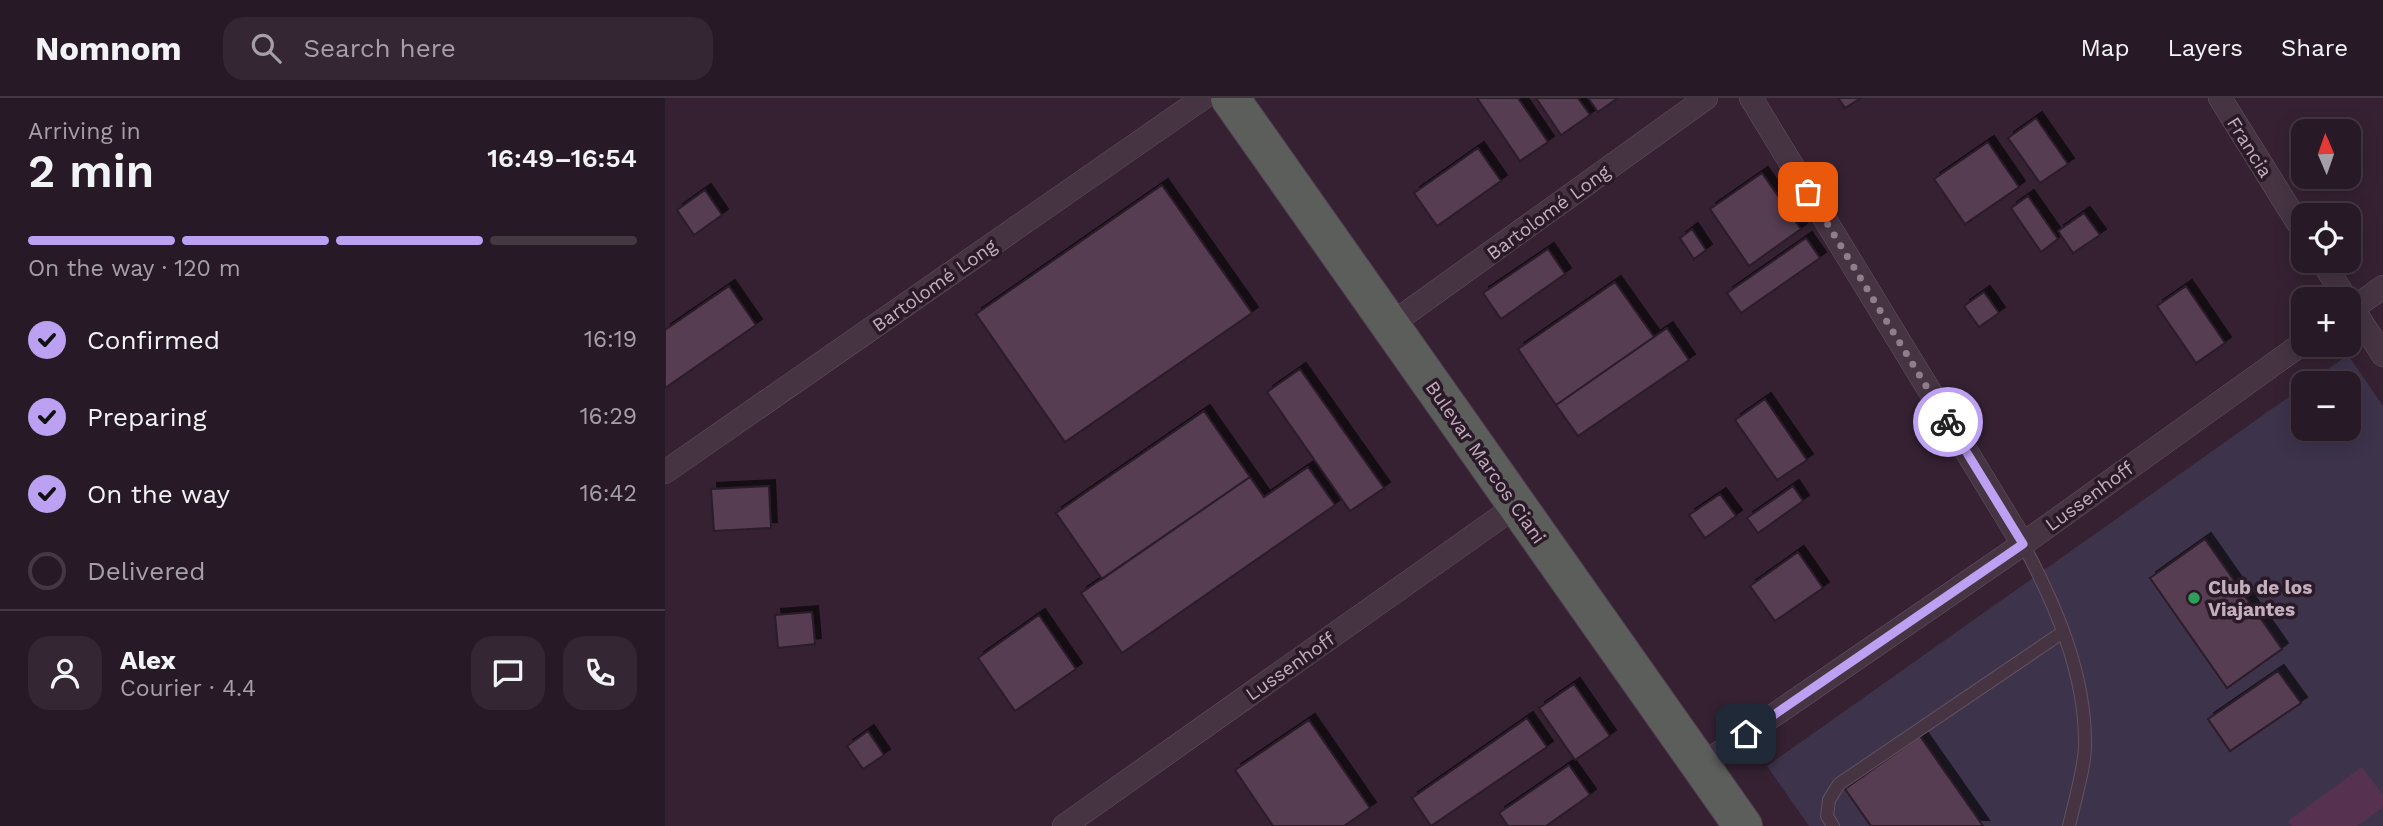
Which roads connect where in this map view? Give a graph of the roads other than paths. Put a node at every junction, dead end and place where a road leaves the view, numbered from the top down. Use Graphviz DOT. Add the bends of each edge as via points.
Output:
graph roads {
  1 [pos="1203,98"];
  2 [pos="1230,98"];
  3 [pos="1706,98"];
  4 [pos="1751,98"];
  5 [pos="2220,98"];
  6 [pos="2291,212"];
  7 [pos="2383,286"];
  8 [pos="2361,298"];
  9 [pos="2361,323"];
  10 [pos="1390,325"];
  11 [pos="2291,352"];
  12 [pos="2383,355"];
  13 [pos="665,472"];
  14 [pos="1515,506"];
  15 [pos="2023,544"];
  16 [pos="2063,632"];
  17 [pos="1700,766"];
  18 [pos="1064,826"];
  19 [pos="1742,826"];
  20 [pos="1833,826"];
  21 [pos="2069,826"];
  1 -- 13 [label="street, Bartolomé Long"];
  2 -- 10 [label="highway, Bulevar Marcos Ciani"];
  3 -- 10 [label="street, Bartolomé Long"];
  4 -- 15 [label="street"];
  5 -- 6 [label="street, Francia"];
  7 -- 8 [label="street"];
  9 -- 12 [label="street"];
  10 -- 14 [label="highway, Bulevar Marcos Ciani"];
  11 -- 15 [label="street, Lussenhoff"];
  14 -- 17 [label="highway, Bulevar Marcos Ciani"];
  14 -- 18 [label="street, Lussenhoff"];
  15 -- 16 [label="lane" via="2052,599"];
  15 -- 17 [label="street, Lussenhoff"];
  16 -- 20 [label="lane" via="1839,784 1829,800 1827,816"];
  16 -- 21 [label="lane" via="2080,692 2086,744"];
  17 -- 19 [label="highway, Bulevar Marcos Ciani"];
}
